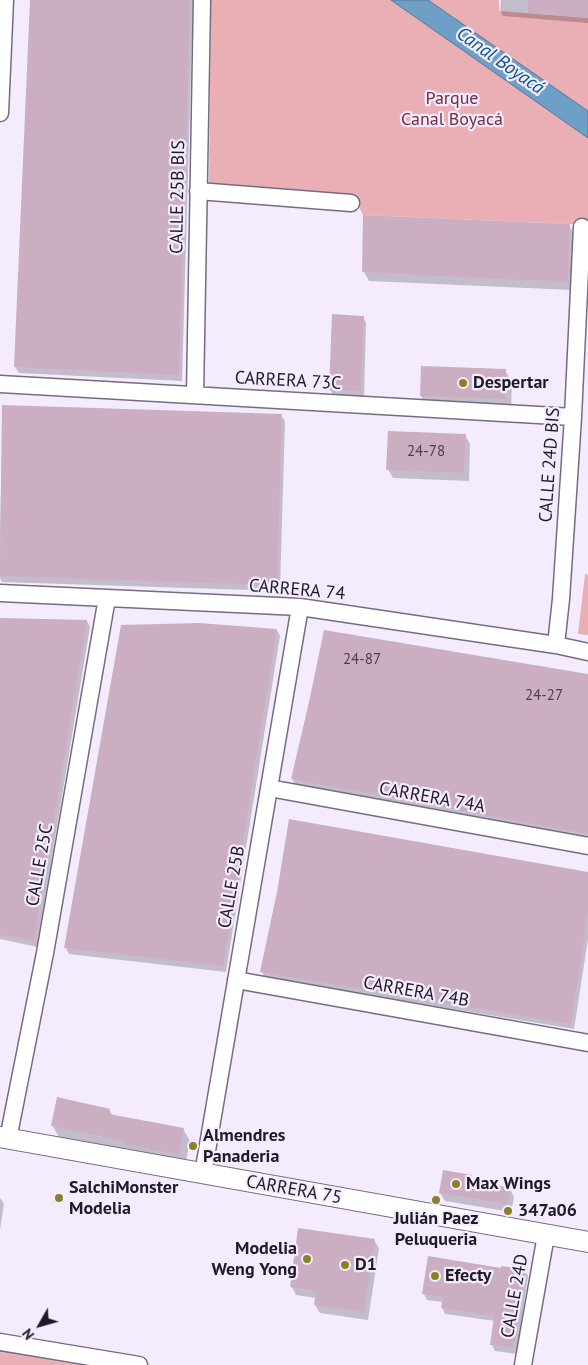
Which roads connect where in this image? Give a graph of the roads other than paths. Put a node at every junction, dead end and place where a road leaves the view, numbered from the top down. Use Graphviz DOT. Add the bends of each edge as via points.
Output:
graph roads {
  1 [pos="5,0"];
  2 [pos="202,0"];
  3 [pos="0,113"];
  4 [pos="198,191"];
  5 [pos="351,203"];
  6 [pos="582,227"];
  7 [pos="0,384"];
  8 [pos="195,395"];
  9 [pos="573,417"];
  10 [pos="0,593"];
  11 [pos="107,598"];
  12 [pos="300,607"];
  13 [pos="556,645"];
  14 [pos="588,652"];
  15 [pos="269,788"];
  16 [pos="588,846"];
  17 [pos="236,980"];
  18 [pos="588,1043"];
  19 [pos="4,1138"];
  20 [pos="204,1174"];
  21 [pos="546,1235"];
  22 [pos="588,1242"];
  23 [pos="0,1342"];
  24 [pos="139,1365"];
  25 [pos="523,1365"];
  1 -- 3 [label="street"];
  2 -- 4 [label="street, CALLE 25B BIS"];
  4 -- 5 [label="street"];
  4 -- 8 [label="street, CALLE 25B BIS"];
  6 -- 9 [label="street, CALLE 24D BIS"];
  7 -- 8 [label="street, CARRERA 73C"];
  8 -- 9 [label="street, CARRERA 73C"];
  9 -- 13 [label="street, CALLE 24D BIS"];
  10 -- 11 [label="street, CARRERA 74"];
  11 -- 12 [label="street, CARRERA 74"];
  11 -- 19 [label="street, CALLE 25C" via="45,953"];
  12 -- 13 [label="street, CARRERA 74"];
  12 -- 15 [label="street, CALLE 25B"];
  13 -- 14 [label="street, CARRERA 74"];
  15 -- 16 [label="street, CARRERA 74A"];
  15 -- 17 [label="street, CALLE 25B"];
  17 -- 18 [label="street, CARRERA 74B"];
  17 -- 20 [label="street, CALLE 25B"];
  19 -- 20 [label="street, CARRERA 75"];
  20 -- 21 [label="street, CARRERA 75"];
  21 -- 22 [label="street, CARRERA 75"];
  21 -- 25 [label="street, CALLE 24D"];
  23 -- 24 [label="street"];
}
